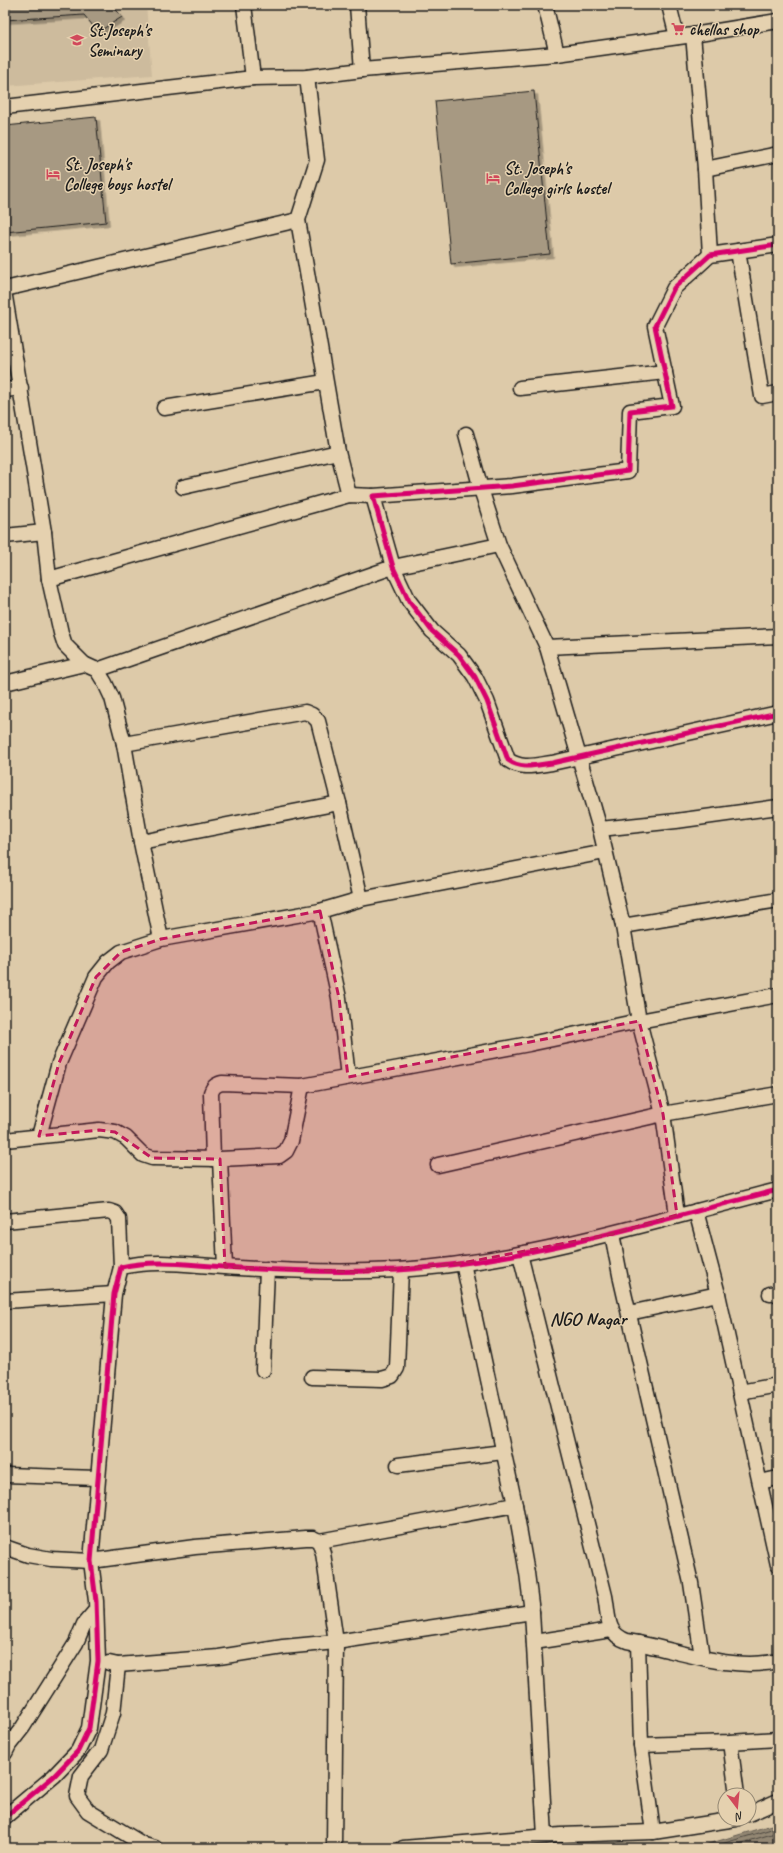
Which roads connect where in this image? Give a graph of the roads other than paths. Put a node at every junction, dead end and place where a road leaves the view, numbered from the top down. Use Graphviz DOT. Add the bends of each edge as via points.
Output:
graph roads {
  1 [pos="244,5"];
  2 [pos="357,5"];
  3 [pos="545,5"];
  4 [pos="669,5"];
  5 [pos="778,21"];
  6 [pos="693,36"];
  7 [pos="676,37"];
  8 [pos="557,54"];
  9 [pos="362,70"];
  10 [pos="306,77"];
  11 [pos="253,78"];
  12 [pos="5,107"];
  13 [pos="778,154"];
  14 [pos="704,169"];
  15 [pos="298,220"];
  16 [pos="778,245"];
  17 [pos="738,251"];
  18 [pos="710,255"];
  19 [pos="5,290"];
  20 [pos="5,296"];
  21 [pos="665,372"];
  22 [pos="326,382"];
  23 [pos="21,388"];
  24 [pos="520,388"];
  25 [pos="5,390"];
  26 [pos="778,394"];
  27 [pos="164,408"];
  28 [pos="466,434"];
  29 [pos="338,452"];
  30 [pos="183,488"];
  31 [pos="481,489"];
  32 [pos="348,495"];
  33 [pos="373,496"];
  34 [pos="44,532"];
  35 [pos="5,536"];
  36 [pos="499,545"];
  37 [pos="393,567"];
  38 [pos="49,580"];
  39 [pos="778,636"];
  40 [pos="547,647"];
  41 [pos="90,667"];
  42 [pos="5,683"];
  43 [pos="778,713"];
  44 [pos="124,744"];
  45 [pos="580,757"];
  46 [pos="339,803"];
  47 [pos="778,807"];
  48 [pos="600,830"];
  49 [pos="141,842"];
  50 [pos="605,852"];
  51 [pos="361,899"];
  52 [pos="778,900"];
  53 [pos="320,911"];
  54 [pos="623,926"];
  55 [pos="161,939"];
  56 [pos="778,995"];
  57 [pos="639,1021"];
  58 [pos="348,1077"];
  59 [pos="302,1086"];
  60 [pos="778,1094"];
  61 [pos="663,1114"];
  62 [pos="39,1136"];
  63 [pos="5,1140"];
  64 [pos="216,1159"];
  65 [pos="438,1165"];
  66 [pos="778,1190"];
  67 [pos="696,1210"];
  68 [pos="677,1215"];
  69 [pos="5,1221"];
  70 [pos="612,1234"];
  71 [pos="520,1254"];
  72 [pos="463,1263"];
  73 [pos="121,1267"];
  74 [pos="225,1267"];
  75 [pos="267,1269"];
  76 [pos="401,1270"];
  77 [pos="114,1294"];
  78 [pos="718,1294"];
  79 [pos="5,1301"];
  80 [pos="629,1313"];
  81 [pos="263,1370"];
  82 [pos="312,1377"];
  83 [pos="778,1385"];
  84 [pos="740,1392"];
  85 [pos="503,1452"];
  86 [pos="398,1465"];
  87 [pos="5,1475"];
  88 [pos="97,1478"];
  89 [pos="778,1478"];
  90 [pos="760,1482"];
  91 [pos="514,1505"];
  92 [pos="319,1541"];
  93 [pos="5,1547"];
  94 [pos="91,1561"];
  95 [pos="778,1565"];
  96 [pos="96,1610"];
  97 [pos="532,1612"];
  98 [pos="611,1630"];
  99 [pos="336,1642"];
  100 [pos="534,1642"];
  101 [pos="638,1643"];
  102 [pos="702,1657"];
  103 [pos="98,1661"];
  104 [pos="778,1662"];
  105 [pos="118,1665"];
  106 [pos="778,1739"];
  107 [pos="730,1742"];
  108 [pos="641,1745"];
  109 [pos="5,1753"];
  110 [pos="736,1787"];
  111 [pos="778,1801"];
  112 [pos="757,1810"];
  113 [pos="5,1817"];
  114 [pos="717,1822"];
  115 [pos="653,1832"];
  116 [pos="546,1836"];
  117 [pos="156,1848"];
  118 [pos="334,1848"];
  119 [pos="403,1848"];
  1 -- 11 [label="street"];
  2 -- 9 [label="street"];
  3 -- 8 [label="street"];
  4 -- 7 [label="street"];
  5 -- 6 [label="street"];
  6 -- 7 [label="street"];
  6 -- 14 [label="street"];
  7 -- 8 [label="street"];
  8 -- 9 [label="street"];
  9 -- 10 [label="street"];
  10 -- 11 [label="street"];
  10 -- 15 [label="street" via="317,160"];
  11 -- 12 [label="street"];
  13 -- 14 [label="street"];
  14 -- 18 [label="street"];
  15 -- 19 [label="street"];
  15 -- 22 [label="street"];
  16 -- 17 [label="street"];
  17 -- 18 [label="street"];
  17 -- 26 [label="street" via="762,396"];
  18 -- 21 [label="street" via="674,288 655,326"];
  20 -- 23 [label="street"];
  21 -- 24 [label="street"];
  21 -- 31 [label="street" via="672,406 630,411 628,471"];
  22 -- 27 [label="street"];
  22 -- 29 [label="street"];
  23 -- 25 [label="street"];
  23 -- 34 [label="street"];
  28 -- 31 [label="street"];
  29 -- 30 [label="street"];
  29 -- 32 [label="street"];
  31 -- 33 [label="street"];
  31 -- 36 [label="street"];
  32 -- 33 [label="street"];
  32 -- 38 [label="street"];
  33 -- 37 [label="street"];
  34 -- 35 [label="street"];
  34 -- 38 [label="street"];
  36 -- 37 [label="street"];
  36 -- 40 [label="street"];
  37 -- 41 [label="street"];
  37 -- 45 [label="street" via="409,601 432,631 459,655 475,677 488,701 508,760 519,766 529,766"];
  38 -- 41 [label="street" via="65,645"];
  39 -- 40 [label="street"];
  40 -- 45 [label="street"];
  41 -- 42 [label="street"];
  41 -- 44 [label="street" via="112,698"];
  43 -- 45 [label="street"];
  44 -- 46 [label="street" via="305,712 318,721"];
  44 -- 49 [label="street"];
  45 -- 48 [label="street"];
  46 -- 49 [label="street"];
  46 -- 51 [label="street"];
  47 -- 48 [label="street"];
  48 -- 50 [label="street"];
  49 -- 55 [label="street"];
  50 -- 51 [label="street"];
  50 -- 54 [label="street"];
  51 -- 53 [label="street"];
  52 -- 54 [label="street"];
  53 -- 55 [label="street"];
  53 -- 58 [label="street" via="339,998"];
  54 -- 57 [label="street"];
  55 -- 62 [label="street" via="121,952 108,962 96,977 58,1063"];
  56 -- 57 [label="street"];
  57 -- 58 [label="street"];
  57 -- 61 [label="street"];
  58 -- 59 [label="street"];
  59 -- 64 [label="street" via="294,1129 286,1151 279,1156"];
  59 -- 64 [label="street" via="222,1083 216,1085 211,1093"];
  60 -- 61 [label="street"];
  61 -- 65 [label="street"];
  61 -- 68 [label="street"];
  62 -- 63 [label="street"];
  62 -- 64 [label="street" via="99,1130 115,1132 152,1158"];
  64 -- 74 [label="street"];
  66 -- 67 [label="street"];
  67 -- 68 [label="street"];
  67 -- 78 [label="street"];
  68 -- 70 [label="street"];
  69 -- 73 [label="street" via="109,1211 119,1219"];
  70 -- 71 [label="street"];
  70 -- 80 [label="street"];
  71 -- 72 [label="street"];
  71 -- 98 [label="street" via="606,1596"];
  72 -- 76 [label="street"];
  72 -- 85 [label="street"];
  73 -- 74 [label="street" via="165,1262"];
  73 -- 77 [label="street"];
  74 -- 75 [label="street"];
  75 -- 76 [label="street" via="359,1272"];
  75 -- 81 [label="street"];
  76 -- 82 [label="street" via="397,1368 392,1376 382,1380"];
  77 -- 79 [label="street"];
  77 -- 88 [label="street"];
  78 -- 80 [label="street"];
  78 -- 84 [label="street"];
  80 -- 102 [label="street" via="691,1583"];
  83 -- 84 [label="street"];
  84 -- 90 [label="street"];
  85 -- 86 [label="street"];
  85 -- 91 [label="street"];
  87 -- 88 [label="street"];
  88 -- 94 [label="street"];
  89 -- 90 [label="street"];
  90 -- 95 [label="street"];
  91 -- 92 [label="street"];
  91 -- 97 [label="street"];
  92 -- 94 [label="street" via="306,1538 211,1546"];
  92 -- 99 [label="street"];
  93 -- 94 [label="street" via="51,1559"];
  94 -- 96 [label="street"];
  96 -- 103 [label="street"];
  96 -- 109 [label="street" via="84,1624 76,1643"];
  97 -- 99 [label="street"];
  97 -- 100 [label="street"];
  98 -- 100 [label="street"];
  98 -- 101 [label="street" via="618,1637"];
  99 -- 105 [label="street" via="219,1657"];
  99 -- 118 [label="street"];
  100 -- 116 [label="street"];
  101 -- 102 [label="street"];
  101 -- 108 [label="street"];
  102 -- 104 [label="street" via="729,1663"];
  103 -- 105 [label="street"];
  103 -- 113 [label="street" via="89,1728 78,1751 54,1776"];
  105 -- 117 [label="street" via="114,1714 100,1750 81,1776 77,1796 88,1811 112,1827 144,1845"];
  106 -- 107 [label="street"];
  107 -- 108 [label="street"];
  107 -- 110 [label="street"];
  108 -- 115 [label="street"];
  111 -- 112 [label="street"];
  114 -- 115 [label="street"];
  115 -- 116 [label="street"];
  116 -- 119 [label="street"];
}
